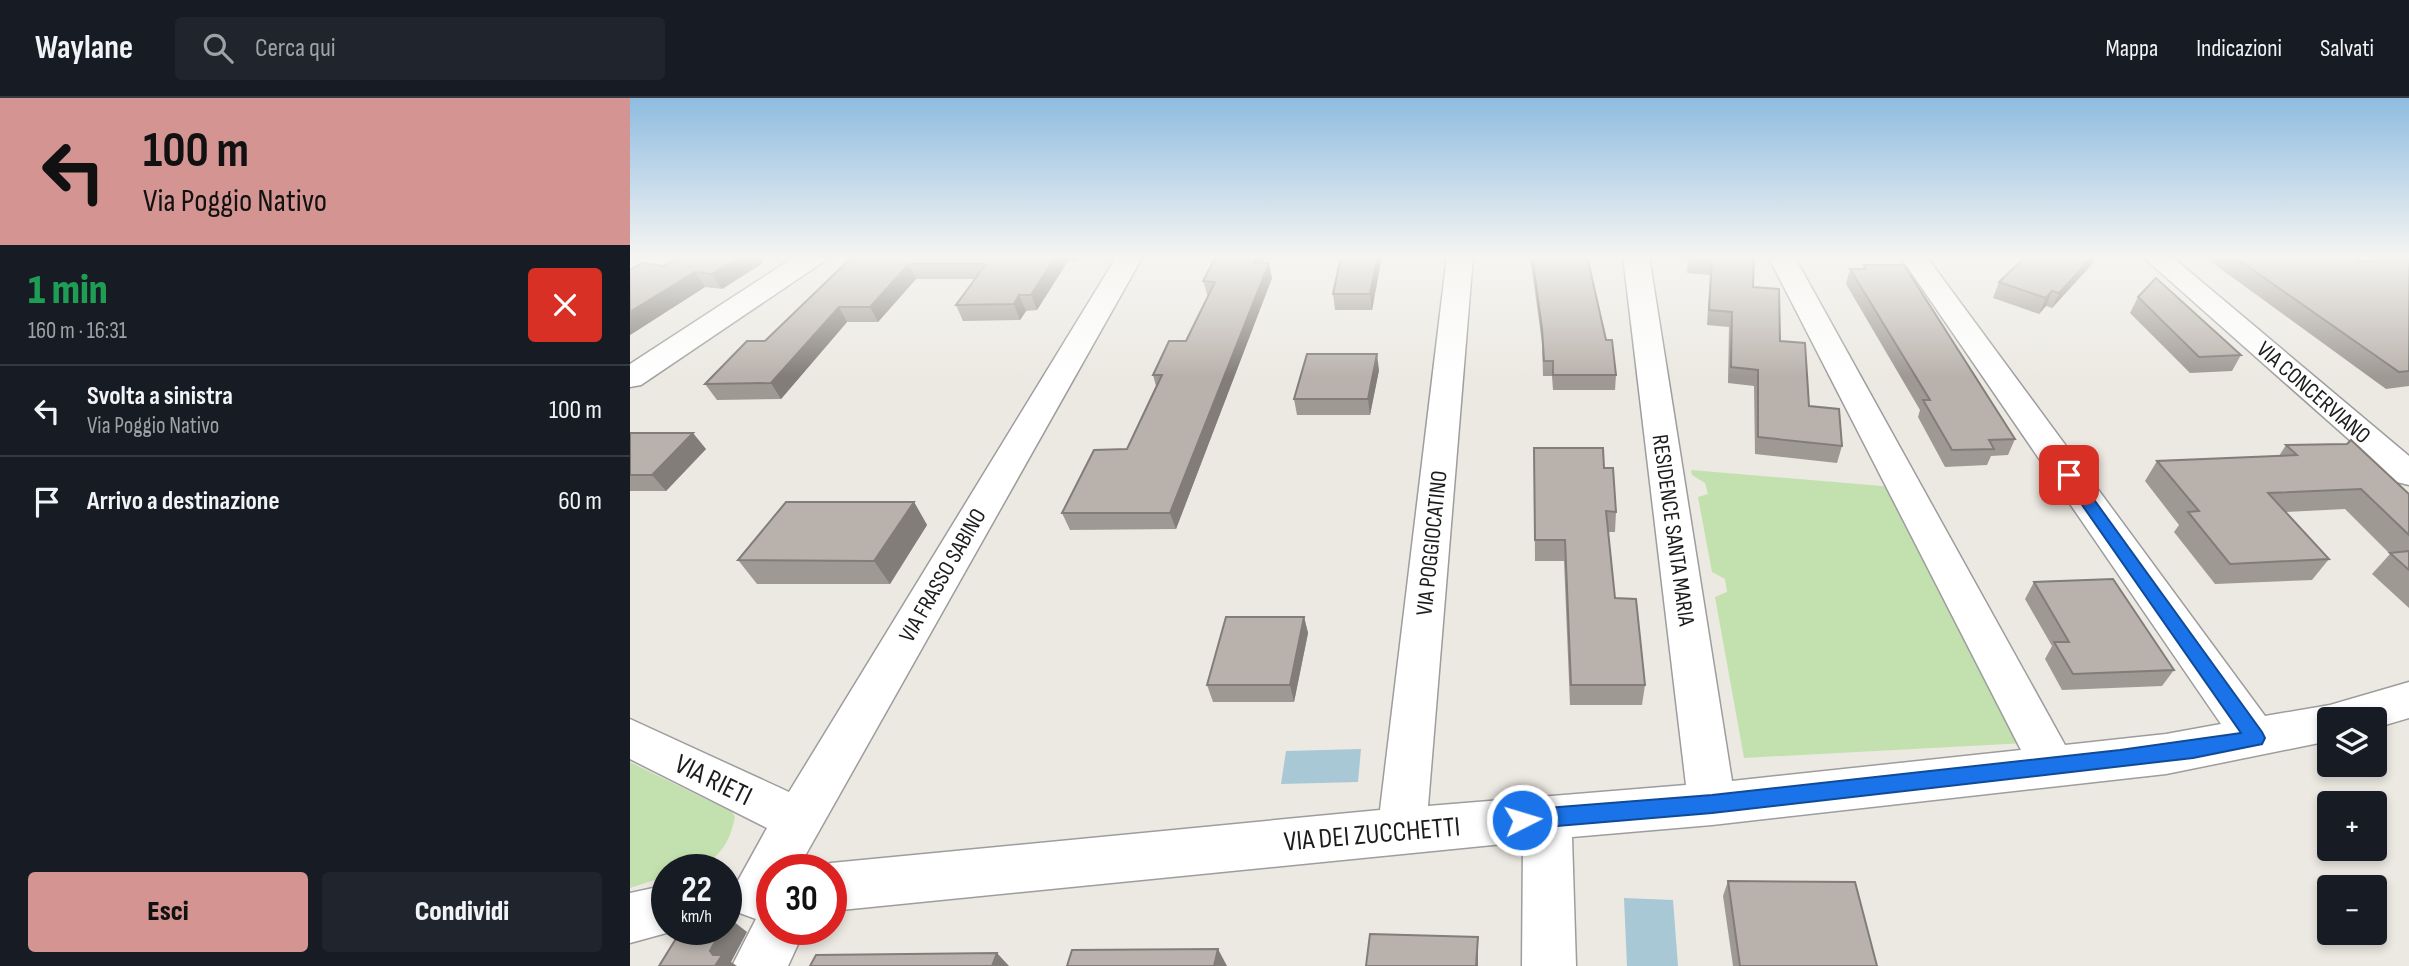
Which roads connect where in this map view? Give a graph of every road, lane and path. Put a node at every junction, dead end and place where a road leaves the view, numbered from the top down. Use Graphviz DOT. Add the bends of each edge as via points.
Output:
graph roads {
  1 [pos="753,297"];
  2 [pos="1106,297"];
  3 [pos="1456,297"];
  4 [pos="1642,297"];
  5 [pos="1803,297"];
  6 [pos="1942,297"];
  7 [pos="2202,297"];
  8 [pos="630,378"];
  9 [pos="2409,474"];
  10 [pos="2409,700"];
  11 [pos="2384,707"];
  12 [pos="2317,725"];
  13 [pos="630,738"];
  14 [pos="2255,738"];
  15 [pos="2053,766"];
  16 [pos="1712,804"];
  17 [pos="1546,818"];
  18 [pos="798,820"];
  19 [pos="1402,830"];
  20 [pos="782,854"];
  21 [pos="847,885"];
  22 [pos="651,913"];
  23 [pos="630,918"];
  24 [pos="759,945"];
  25 [pos="759,966"];
  26 [pos="1549,966"];
  1 -- 8 [label="street"];
  2 -- 18 [label="street, VIA FRASSO SABINO"];
  3 -- 19 [label="street, VIA POGGIOCATINO"];
  4 -- 16 [label="street, RESIDENCE SANTA MARIA"];
  5 -- 15 [label="street"];
  6 -- 14 [label="street"];
  7 -- 9 [label="street, VIA CONCERVIANO"];
  10 -- 11 [label="street"];
  12 -- 14 [label="street, VIA DEI ZUCCHETTI"];
  13 -- 18 [label="street, VIA RIETI"];
  14 -- 15 [label="street, VIA DEI ZUCCHETTI" via="2180,752"];
  15 -- 16 [label="street, VIA DEI ZUCCHETTI"];
  16 -- 17 [label="street, VIA DEI ZUCCHETTI"];
  17 -- 19 [label="street, VIA DEI ZUCCHETTI"];
  17 -- 26 [label="street"];
  18 -- 20 [label="street, VIA FRASSO SABINO"];
  19 -- 21 [label="street, VIA DEI ZUCCHETTI"];
  22 -- 23 [label="street"];
  24 -- 25 [label="street, VIA FRASSO SABINO"];
}
